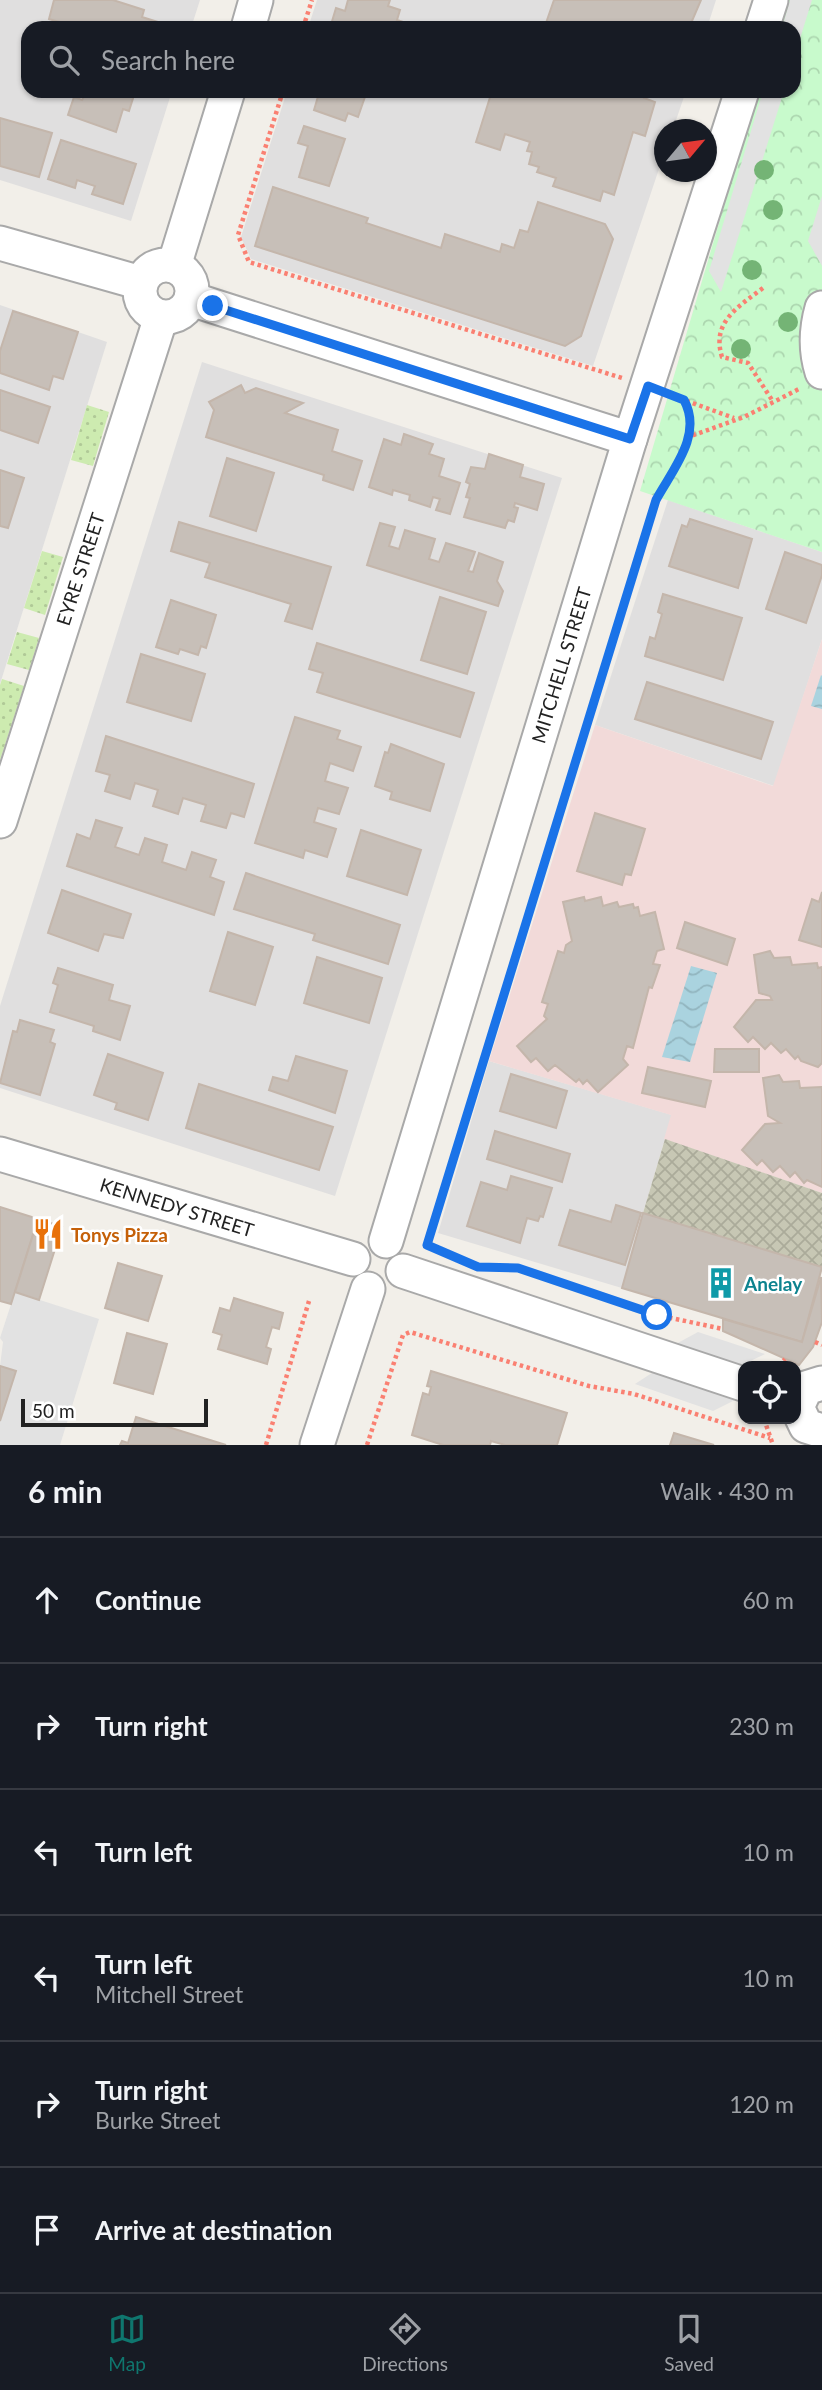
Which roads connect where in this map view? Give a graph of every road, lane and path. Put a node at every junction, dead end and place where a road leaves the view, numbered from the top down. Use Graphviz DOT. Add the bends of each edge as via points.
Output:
graph roads {
  1 [pos="256,0"];
  2 [pos="312,0"];
  3 [pos="771,0"];
  4 [pos="249,21"];
  5 [pos="305,21"];
  6 [pos="764,21"];
  7 [pos="226,98"];
  8 [pos="282,98"];
  9 [pos="740,98"];
  10 [pos="0,243"];
  11 [pos="174,266"];
  12 [pos="141,283"];
  13 [pos="763,288"];
  14 [pos="191,299"];
  15 [pos="822,308"];
  16 [pos="161,317"];
  17 [pos="814,379"];
  18 [pos="648,386"];
  19 [pos="684,400"];
  20 [pos="772,400"];
  21 [pos="735,419"];
  22 [pos="691,436"];
  23 [pos="630,439"];
  24 [pos="0,821"];
  25 [pos="0,1154"];
  26 [pos="386,1241"];
  27 [pos="452,1256"];
  28 [pos="353,1259"];
  29 [pos="478,1267"];
  30 [pos="403,1270"];
  31 [pos="368,1289"];
  32 [pos="309,1301"];
  33 [pos="723,1329"];
  34 [pos="814,1342"];
  35 [pos="822,1345"];
  36 [pos="738,1382"];
  37 [pos="766,1424"];
  38 [pos="770,1438"];
  39 [pos="266,1445"];
  40 [pos="317,1445"];
  41 [pos="367,1445"];
  42 [pos="773,1445"];
  1 -- 4 [label="street"];
  2 -- 5 [label="path"];
  3 -- 6 [label="street"];
  7 -- 11 [label="street"];
  8 -- 18 [label="path" via="238,235 249,262"];
  9 -- 18 [label="street, MITCHELL STREET"];
  10 -- 12 [label="street"];
  11 -- 12 [label="street" via="158,266"];
  11 -- 14 [label="street" via="187,275"];
  12 -- 16 [label="street" via="142,301"];
  13 -- 20 [label="path" via="729,314 718,345 723,357 748,363"];
  14 -- 16 [label="street" via="183,312"];
  14 -- 23 [label="street"];
  15 -- 17 [label="street"];
  16 -- 24 [label="street, EYRE STREET"];
  17 -- 20 [label="path"];
  18 -- 19 [label="path"];
  18 -- 23 [label="street, MITCHELL STREET"];
  19 -- 21 [label="path"];
  19 -- 22 [label="path" via="691,416"];
  20 -- 21 [label="path"];
  21 -- 22 [label="path"];
  22 -- 27 [label="path" via="656,500 427,1245"];
  23 -- 26 [label="street, MITCHELL STREET"];
  25 -- 28 [label="street, KENNEDY STREET"];
  26 -- 28 [label="street" via="370,1241"];
  26 -- 30 [label="street" via="398,1250"];
  28 -- 31 [label="street" via="357,1279"];
  29 -- 33 [label="path" via="518,1268 657,1315"];
  30 -- 31 [label="street" via="390,1288"];
  30 -- 36 [label="street"];
  31 -- 40 [label="street"];
  32 -- 39 [label="path"];
  34 -- 35 [label="path"];
  37 -- 38 [label="path"];
  38 -- 41 [label="path" via="634,1394 589,1386 410,1332 403,1335"];
  38 -- 42 [label="path"];
}
